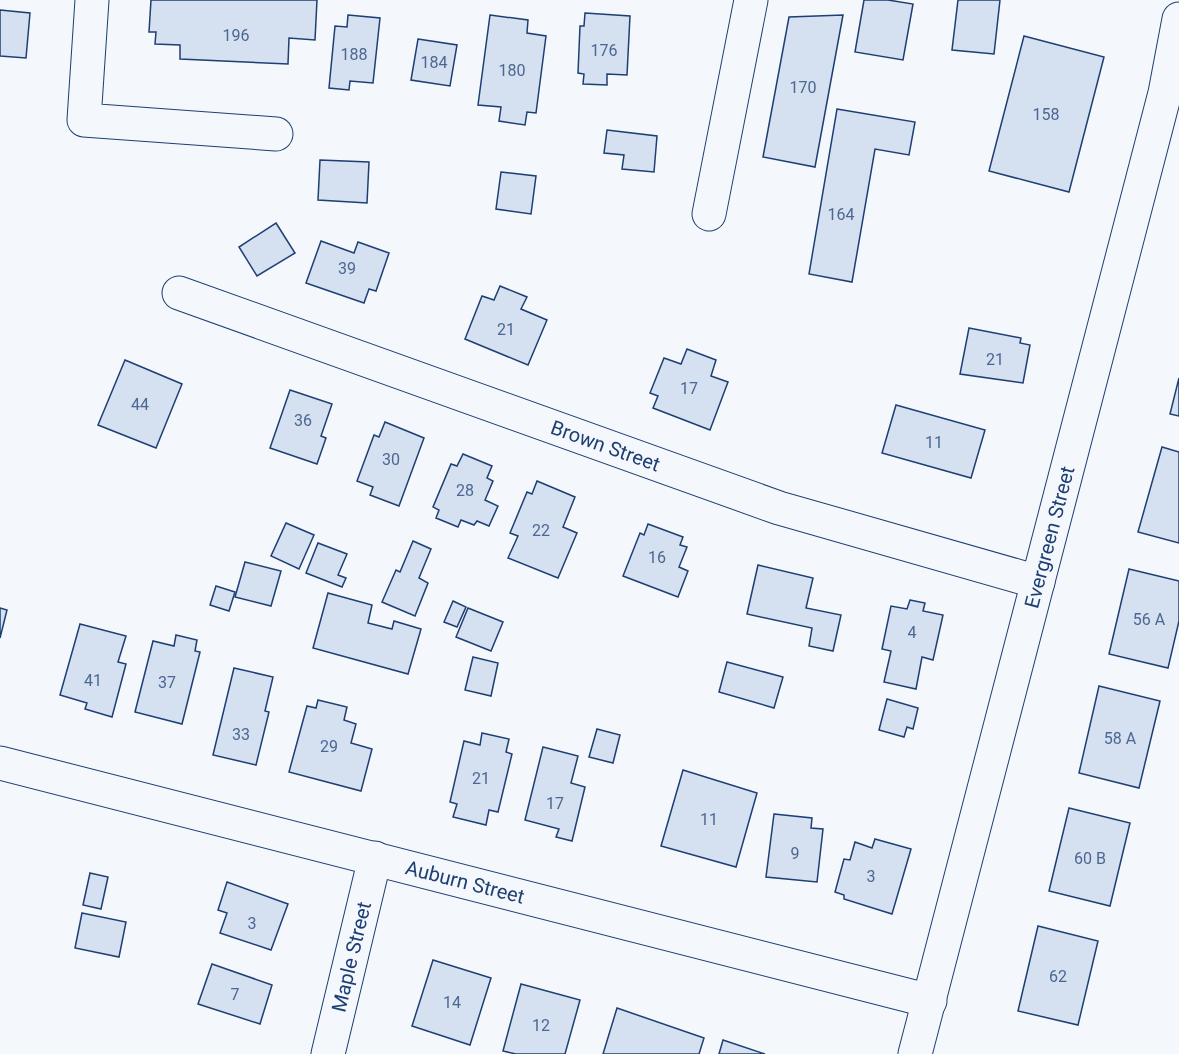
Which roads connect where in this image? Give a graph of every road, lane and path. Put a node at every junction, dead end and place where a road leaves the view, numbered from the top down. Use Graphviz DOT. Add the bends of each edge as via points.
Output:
graph roads {
  1 [pos="92,0"];
  2 [pos="751,0"];
  3 [pos="1179,20"];
  4 [pos="1172,94"];
  5 [pos="276,134"];
  6 [pos="709,214"];
  7 [pos="179,293"];
  8 [pos="1038,582"];
  9 [pos="0,763"];
  10 [pos="375,858"];
  11 [pos="930,1001"];
  12 [pos="328,1054"];
  13 [pos="915,1054"];
  1 -- 5 [label="street" via="84,120"];
  2 -- 6 [label="street"];
  3 -- 4 [label="street, Evergreen Street"];
  4 -- 8 [label="street, Evergreen Street"];
  7 -- 8 [label="street, Brown Street" via="778,508"];
  8 -- 11 [label="street, Evergreen Street"];
  9 -- 10 [label="street, Auburn Street"];
  10 -- 11 [label="street, Auburn Street"];
  10 -- 12 [label="street, Maple Street"];
  11 -- 13 [label="street, Evergreen Street"];
}
